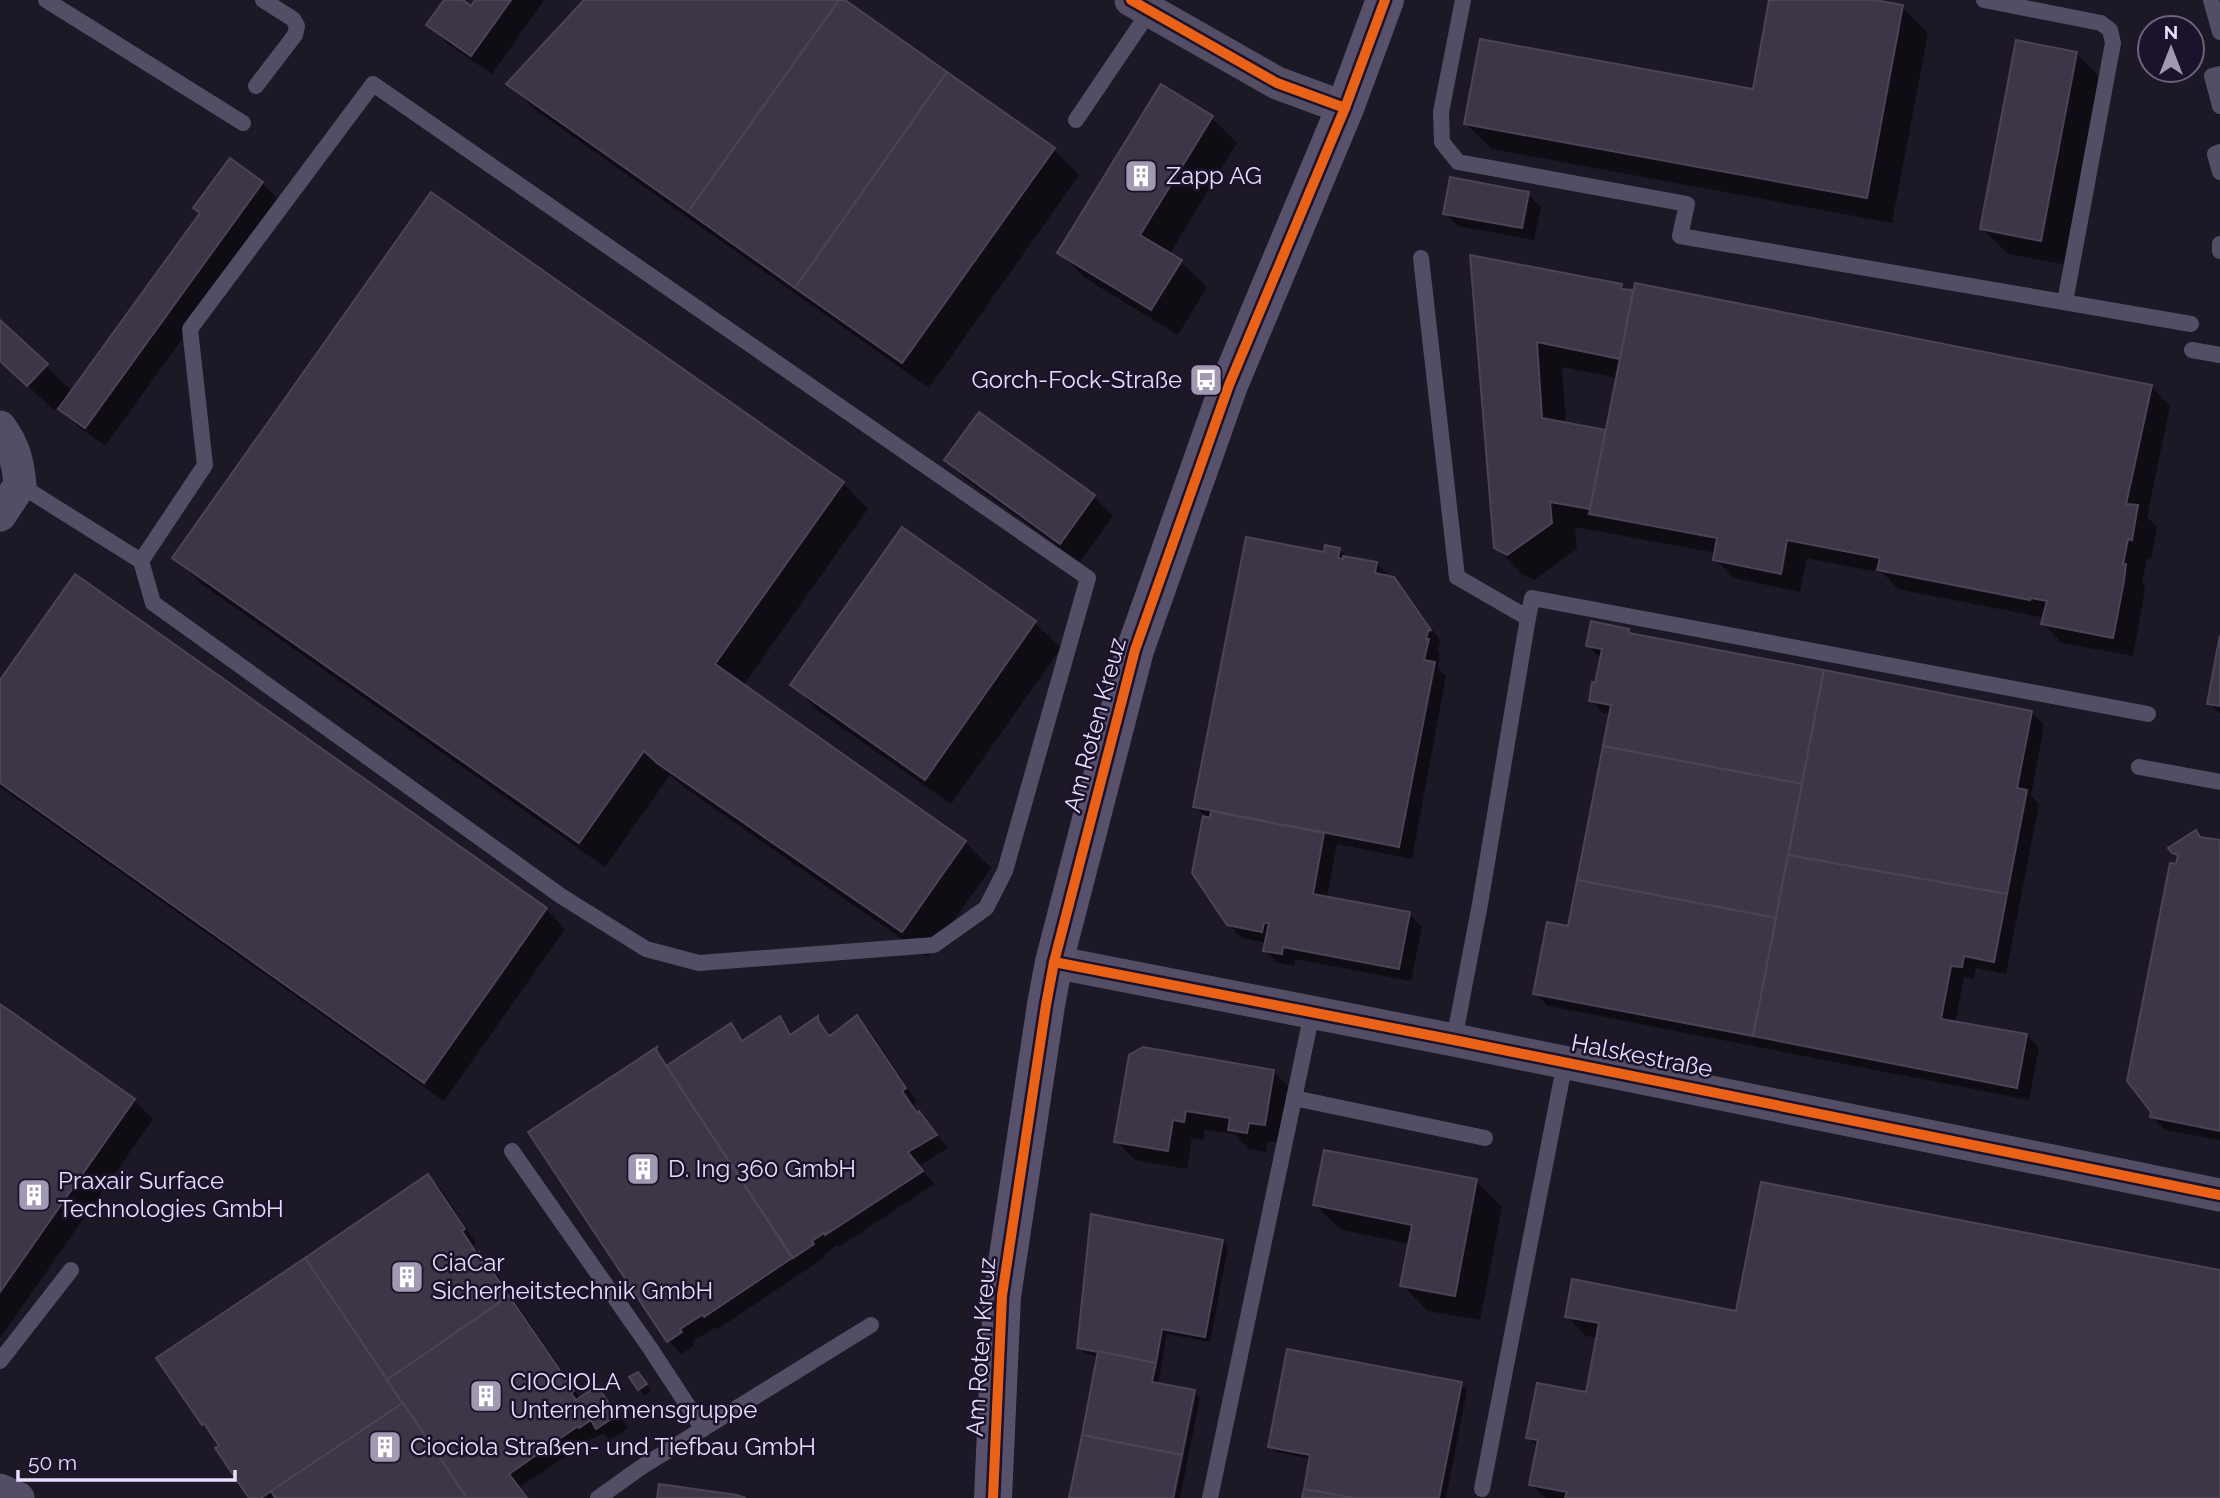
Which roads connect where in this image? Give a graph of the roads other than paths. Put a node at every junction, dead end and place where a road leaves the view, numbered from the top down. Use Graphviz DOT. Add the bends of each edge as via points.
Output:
graph roads {
  1 [pos="46,0"];
  2 [pos="263,0"];
  3 [pos="1385,0"];
  4 [pos="1463,0"];
  5 [pos="1984,0"];
  6 [pos="2211,0"];
  7 [pos="1147,4"];
  8 [pos="2220,32"];
  9 [pos="2220,74"];
  10 [pos="256,86"];
  11 [pos="2220,106"];
  12 [pos="1345,108"];
  13 [pos="1076,120"];
  14 [pos="243,123"];
  15 [pos="2220,152"];
  16 [pos="2220,172"];
  17 [pos="2220,244"];
  18 [pos="2220,251"];
  19 [pos="1421,258"];
  20 [pos="2065,302"];
  21 [pos="2191,324"];
  22 [pos="2192,350"];
  23 [pos="2220,355"];
  24 [pos="0,427"];
  25 [pos="20,485"];
  26 [pos="0,515"];
  27 [pos="141,561"];
  28 [pos="1528,618"];
  29 [pos="2148,714"];
  30 [pos="2139,767"];
  31 [pos="2220,782"];
  32 [pos="1054,962"];
  33 [pos="1312,1013"];
  34 [pos="1454,1040"];
  35 [pos="1565,1062"];
  36 [pos="1294,1098"];
  37 [pos="1485,1138"];
  38 [pos="512,1151"];
  39 [pos="2220,1195"];
  40 [pos="71,1270"];
  41 [pos="871,1325"];
  42 [pos="0,1360"];
  43 [pos="703,1429"];
  44 [pos="1482,1489"];
  45 [pos="598,1498"];
  46 [pos="993,1498"];
  47 [pos="1210,1498"];
  1 -- 14 [label="lane"];
  2 -- 10 [label="lane" via="297,26"];
  3 -- 12 [label="street, Am Roten Kreuz"];
  4 -- 20 [label="lane" via="1441,111 1442,142 1458,162 1687,204 1680,236"];
  5 -- 20 [label="lane" via="2101,23 2110,30 2113,43"];
  6 -- 8 [label="lane"];
  7 -- 12 [label="street" via="1277,83"];
  7 -- 13 [label="lane"];
  9 -- 11 [label="lane" via="2212,76"];
  12 -- 32 [label="street, Am Roten Kreuz" via="1229,385 1135,649"];
  15 -- 16 [label="lane" via="2215,154"];
  17 -- 18 [label="lane"];
  19 -- 28 [label="lane" via="1457,576"];
  20 -- 21 [label="lane"];
  22 -- 23 [label="lane"];
  24 -- 25 [label="street" via="11,443"];
  25 -- 26 [label="street"];
  25 -- 27 [label="lane"];
  27 -- 27 [label="lane" via="153,603 164,611 561,897 646,949 699,963 934,945 986,908 1005,871 1088,578 373,84 190,329 205,465"];
  28 -- 29 [label="lane" via="1532,598"];
  28 -- 34 [label="lane"];
  30 -- 31 [label="lane"];
  32 -- 33 [label="street, Halskestraße"];
  32 -- 46 [label="street, Am Roten Kreuz" via="1002,1296"];
  33 -- 34 [label="street, Halskestraße"];
  33 -- 36 [label="lane"];
  34 -- 35 [label="street, Halskestraße"];
  35 -- 39 [label="street, Halskestraße"];
  35 -- 44 [label="lane"];
  36 -- 37 [label="lane"];
  36 -- 47 [label="lane"];
  38 -- 43 [label="lane"];
  40 -- 42 [label="lane"];
  41 -- 43 [label="lane"];
  43 -- 45 [label="lane"];
}
